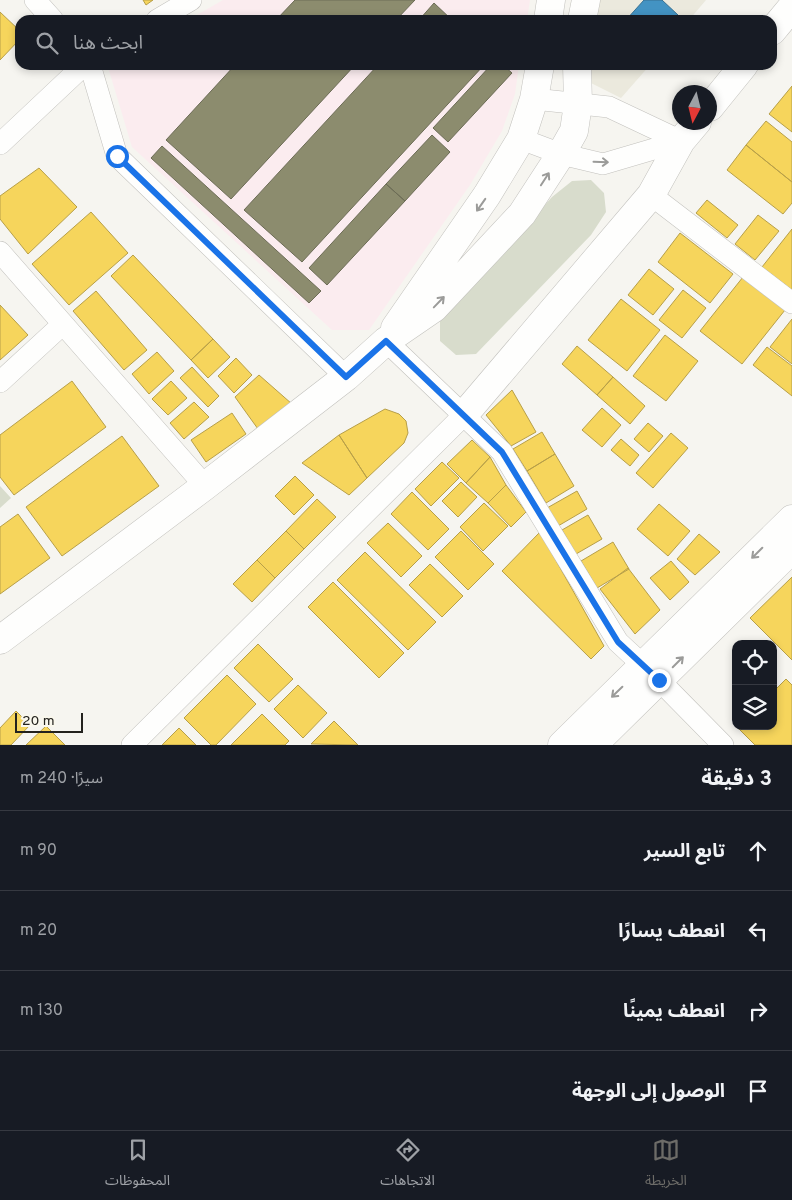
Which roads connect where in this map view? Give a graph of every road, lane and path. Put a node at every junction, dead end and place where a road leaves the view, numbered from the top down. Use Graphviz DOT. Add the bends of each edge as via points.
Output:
graph roads {
  1 [pos="35,0"];
  2 [pos="191,0"];
  3 [pos="551,0"];
  4 [pos="586,0"];
  5 [pos="48,15"];
  6 [pos="166,15"];
  7 [pos="549,15"];
  8 [pos="583,15"];
  9 [pos="79,70"];
  10 [pos="91,70"];
  11 [pos="539,70"];
  12 [pos="577,70"];
  13 [pos="740,70"];
  14 [pos="717,98"];
  15 [pos="534,99"];
  16 [pos="578,104"];
  17 [pos="689,132"];
  18 [pos="521,140"];
  19 [pos="0,144"];
  20 [pos="561,154"];
  21 [pos="651,194"];
  22 [pos="0,252"];
  23 [pos="792,303"];
  24 [pos="64,324"];
  25 [pos="386,341"];
  26 [pos="346,377"];
  27 [pos="0,382"];
  28 [pos="463,416"];
  29 [pos="205,486"];
  30 [pos="792,519"];
  31 [pos="792,549"];
  32 [pos="0,640"];
  33 [pos="651,673"];
  34 [pos="711,740"];
  35 [pos="132,745"];
  36 [pos="562,745"];
  37 [pos="593,745"];
  1 -- 5 [label="street"];
  2 -- 6 [label="street"];
  3 -- 7 [label="main road"];
  4 -- 8 [label="main road"];
  9 -- 19 [label="street"];
  10 -- 26 [label="street" via="117,156"];
  11 -- 15 [label="main road"];
  12 -- 16 [label="main road"];
  13 -- 14 [label="main road"];
  15 -- 16 [label="street"];
  15 -- 18 [label="main road"];
  16 -- 17 [label="street" via="609,107"];
  16 -- 20 [label="main road" via="574,131"];
  20 -- 17 [label="street, one-way" via="602,164"];
  17 -- 21 [label="main road"];
  18 -- 20 [label="street"];
  18 -- 25 [label="main road, one-way" via="487,196"];
  25 -- 20 [label="main road, one-way" via="434,308 522,214"];
  21 -- 23 [label="street"];
  21 -- 28 [label="main road"];
  22 -- 24 [label="street"];
  24 -- 27 [label="street"];
  24 -- 29 [label="street"];
  25 -- 26 [label="main road"];
  25 -- 28 [label="street"];
  26 -- 29 [label="main road"];
  28 -- 33 [label="street" via="502,452 618,642"];
  28 -- 35 [label="street"];
  29 -- 32 [label="main road"];
  30 -- 33 [label="main road, one-way"];
  33 -- 31 [label="main road, one-way"];
  33 -- 34 [label="street"];
  33 -- 36 [label="main road, one-way"];
  33 -- 37 [label="main road"];
}
